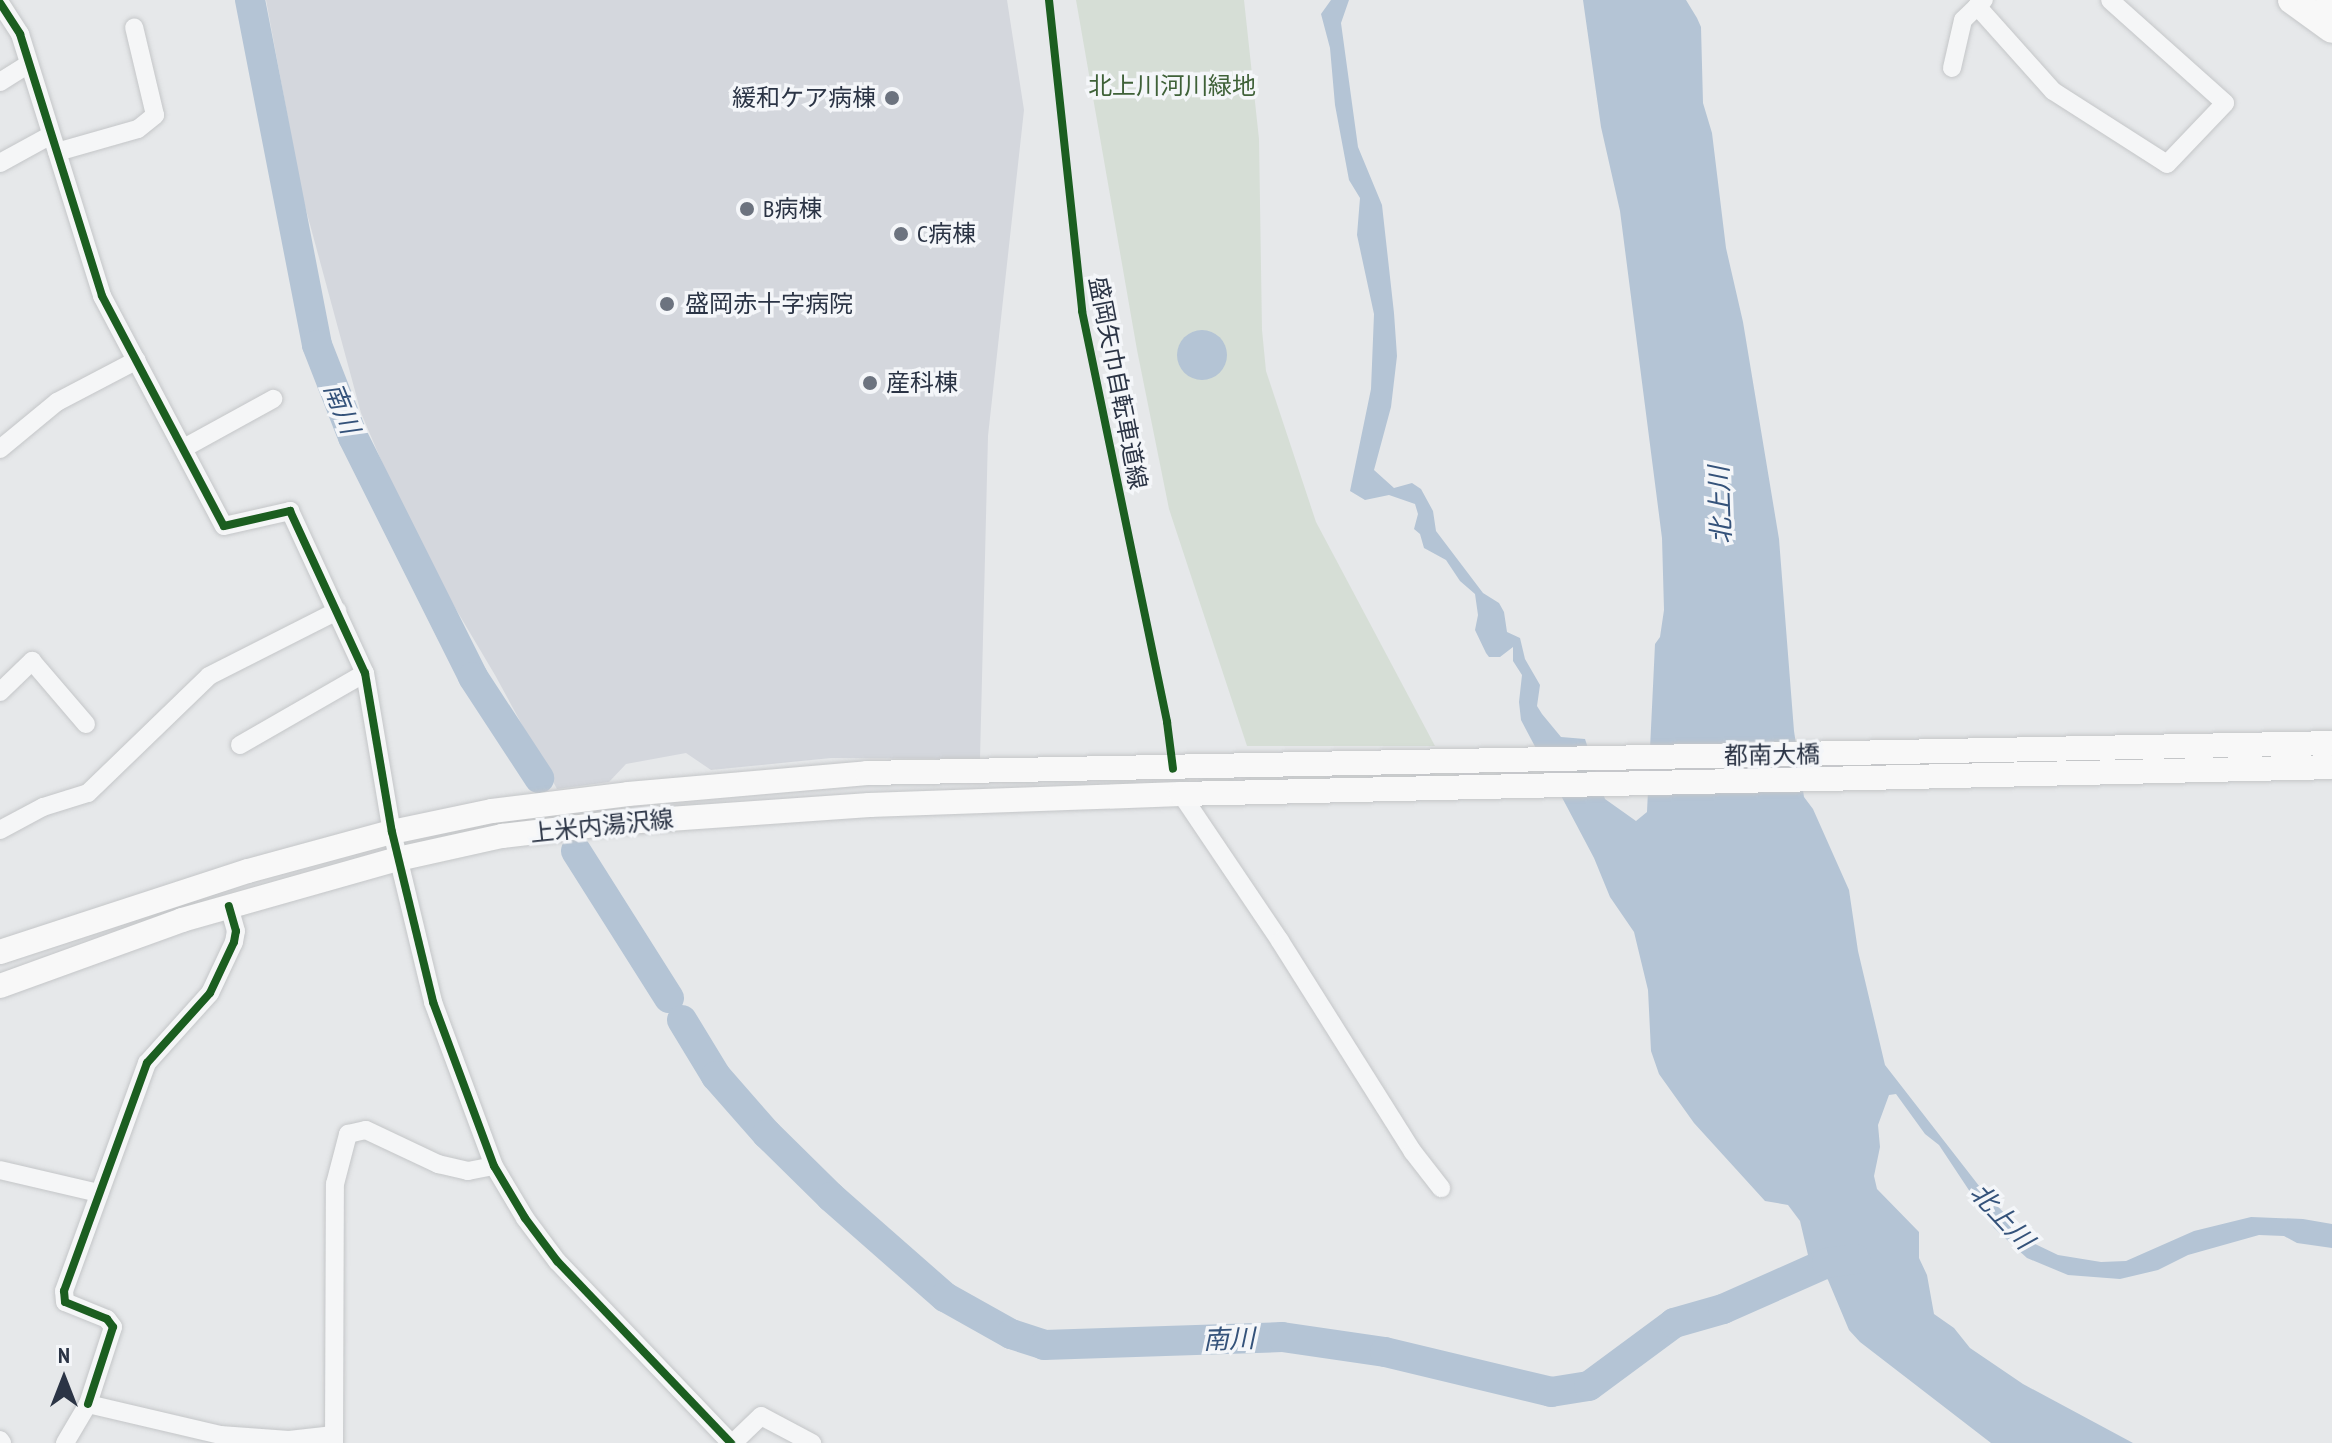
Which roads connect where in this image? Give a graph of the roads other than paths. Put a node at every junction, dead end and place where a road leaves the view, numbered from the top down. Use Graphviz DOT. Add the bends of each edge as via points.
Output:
graph roads {
  1 [pos="2110,0"];
  2 [pos="2292,0"];
  3 [pos="0,3"];
  4 [pos="1980,3"];
  5 [pos="134,27"];
  6 [pos="2332,29"];
  7 [pos="29,64"];
  8 [pos="1952,68"];
  9 [pos="0,82"];
  10 [pos="54,143"];
  11 [pos="0,163"];
  12 [pos="137,360"];
  13 [pos="273,399"];
  14 [pos="184,448"];
  15 [pos="0,449"];
  16 [pos="337,611"];
  17 [pos="365,673"];
  18 [pos="0,692"];
  19 [pos="86,724"];
  20 [pos="2332,743"];
  21 [pos="240,745"];
  22 [pos="2332,767"];
  23 [pos="1212,769"];
  24 [pos="1226,793"];
  25 [pos="1181,794"];
  26 [pos="0,830"];
  27 [pos="392,832"];
  28 [pos="398,859"];
  29 [pos="229,906"];
  30 [pos="0,952"];
  31 [pos="0,986"];
  32 [pos="494,1166"];
  33 [pos="0,1170"];
  34 [pos="1441,1188"];
  35 [pos="99,1193"];
  36 [pos="88,1404"];
  37 [pos="334,1439"];
  38 [pos="65,1443"];
  39 [pos="732,1443"];
  40 [pos="812,1443"];
  1 -- 4 [label="street" via="2225,103 2167,164 2053,91"];
  2 -- 6 [label="highway"];
  3 -- 7 [label="street" via="20,34"];
  4 -- 8 [label="street" via="1963,20"];
  5 -- 10 [label="street" via="155,115 138,129"];
  7 -- 9 [label="street"];
  7 -- 10 [label="street"];
  10 -- 11 [label="street"];
  10 -- 12 [label="street" via="102,296"];
  12 -- 14 [label="street"];
  12 -- 15 [label="street" via="57,402"];
  13 -- 14 [label="street"];
  14 -- 16 [label="street" via="224,526 290,511"];
  16 -- 17 [label="street"];
  16 -- 26 [label="street" via="209,676 88,793 43,807"];
  17 -- 21 [label="street"];
  17 -- 27 [label="street"];
  18 -- 19 [label="street" via="32,661"];
  20 -- 23 [label="main road, 都南大橋"];
  22 -- 24 [label="main road, 都南大橋"];
  23 -- 27 [label="main road, 上米内湯沢線" via="867,773 628,794 492,811"];
  24 -- 25 [label="main road, 上米内湯沢線"];
  25 -- 28 [label="main road, 上米内湯沢線" via="869,805 626,821 502,836"];
  25 -- 34 [label="street"];
  27 -- 28 [label="street"];
  27 -- 30 [label="main road, 上米内湯沢線" via="248,871"];
  28 -- 29 [label="main road, 上米内湯沢線"];
  28 -- 32 [label="street" via="433,1002"];
  29 -- 31 [label="main road, 上米内湯沢線"];
  29 -- 35 [label="street" via="234,942 210,993 147,1063"];
  32 -- 37 [label="street" via="468,1171 438,1164 366,1130 348,1134 335,1184"];
  32 -- 39 [label="street" via="557,1261"];
  33 -- 35 [label="street"];
  35 -- 36 [label="street" via="63,1297 113,1327"];
  36 -- 37 [label="street" via="220,1435"];
  36 -- 38 [label="street"];
  39 -- 40 [label="street" via="761,1416"];
}
